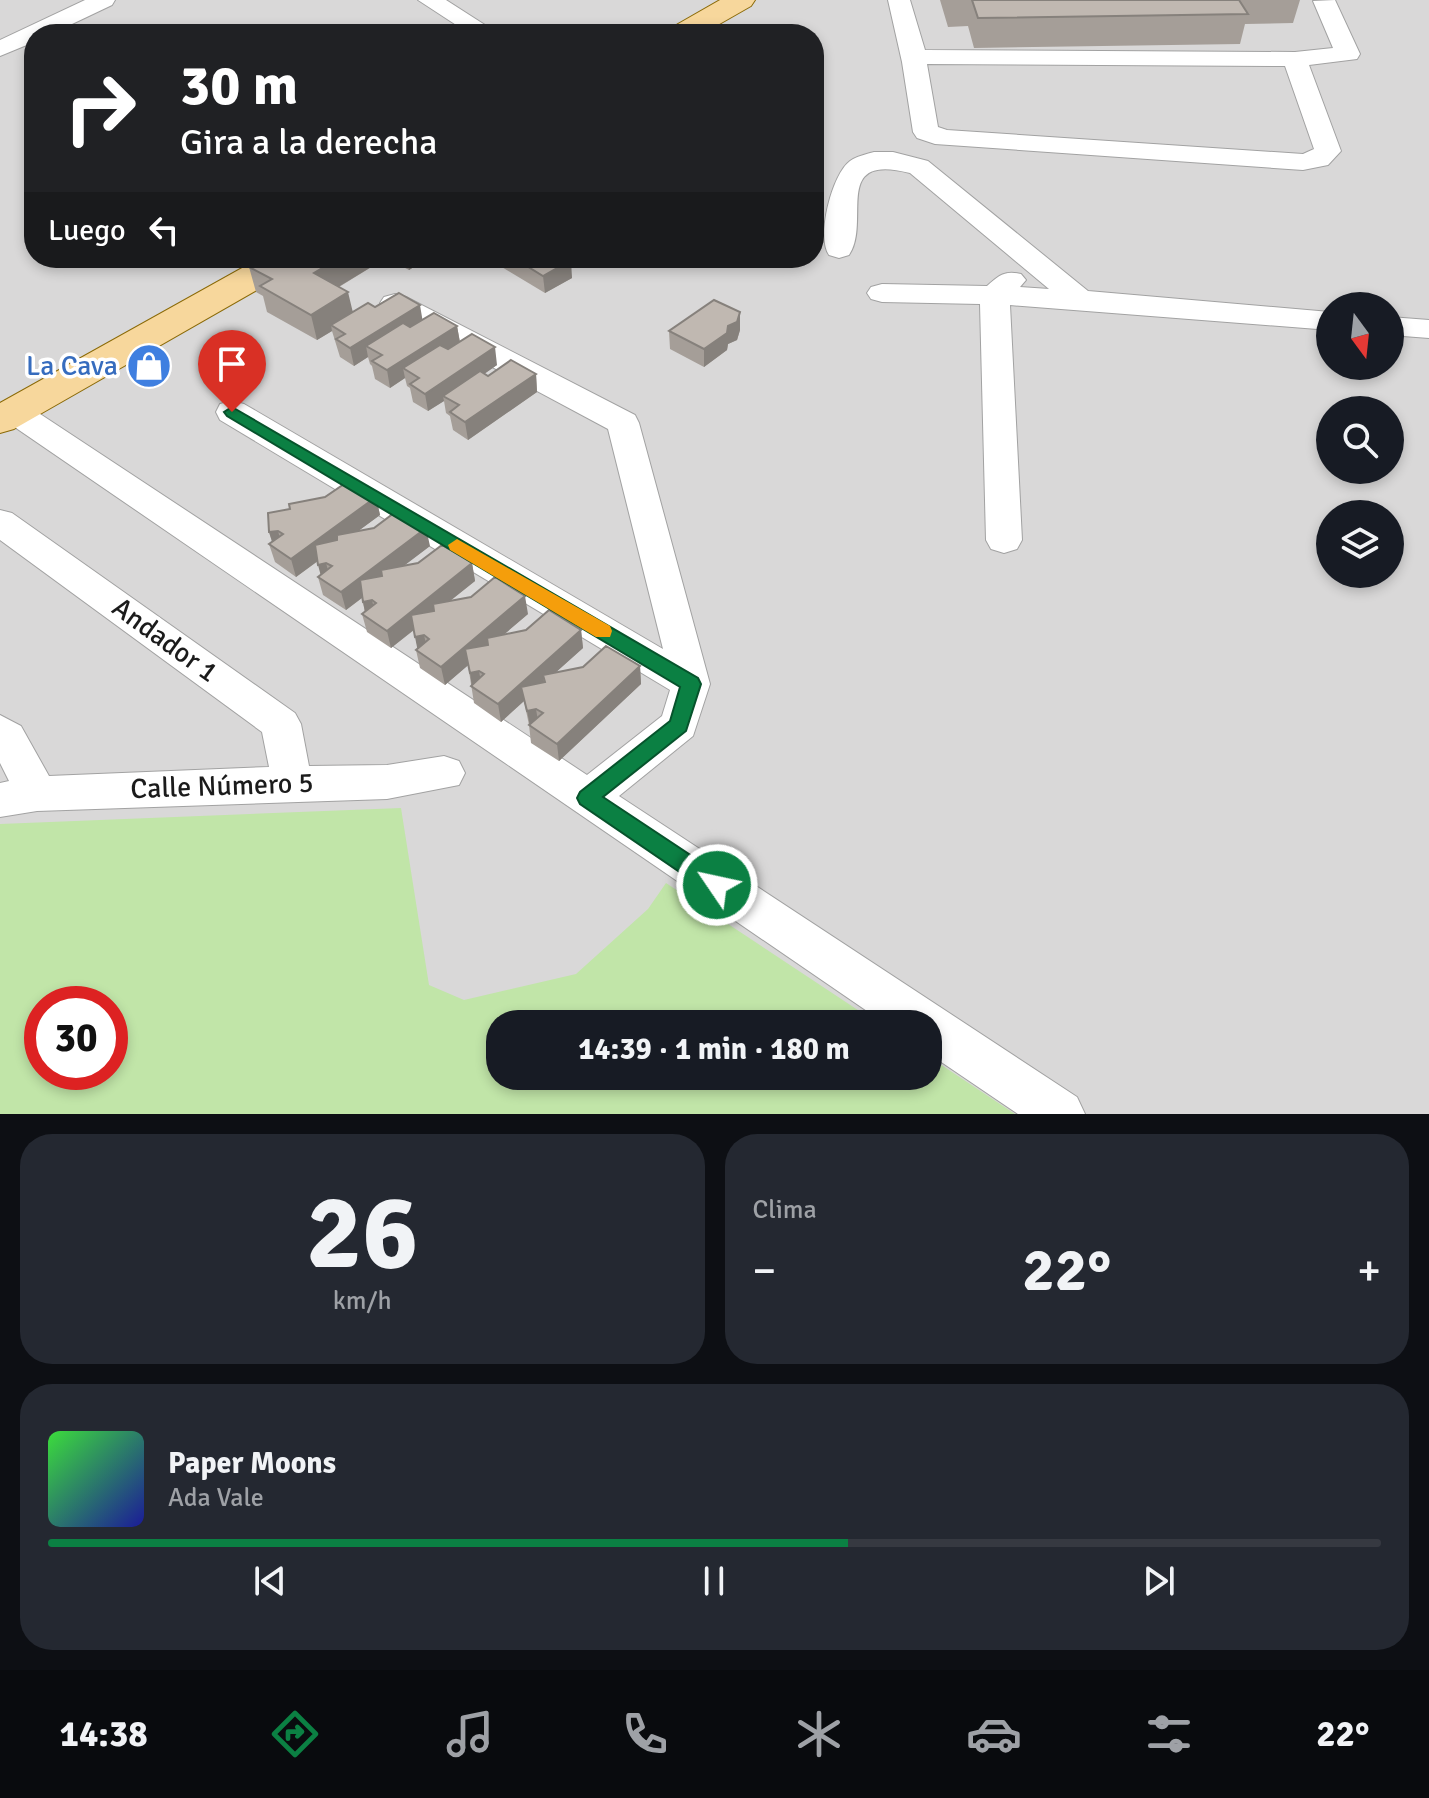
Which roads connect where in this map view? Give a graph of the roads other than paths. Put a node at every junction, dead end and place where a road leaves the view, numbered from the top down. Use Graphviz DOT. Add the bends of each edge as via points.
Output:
graph roads {
  1 [pos="104,0"];
  2 [pos="429,0"];
  3 [pos="899,0"];
  4 [pos="1324,1"];
  5 [pos="736,3"];
  6 [pos="53,24"];
  7 [pos="470,24"];
  8 [pos="699,24"];
  9 [pos="24,38"];
  10 [pos="0,49"];
  11 [pos="911,57"];
  12 [pos="1295,59"];
  13 [pos="839,249"];
  14 [pos="1032,260"];
  15 [pos="268,268"];
  16 [pos="882,293"];
  17 [pos="995,295"];
  18 [pos="1080,299"];
  19 [pos="395,303"];
  20 [pos="1316,320"];
  21 [pos="1404,327"];
  22 [pos="1429,329"];
  23 [pos="232,412"];
  24 [pos="6,416"];
  25 [pos="0,522"];
  26 [pos="1004,540"];
  27 [pos="691,684"];
  28 [pos="0,731"];
  29 [pos="444,773"];
  30 [pos="292,783"];
  31 [pos="18,797"];
  32 [pos="587,798"];
  33 [pos="905,1010"];
  34 [pos="942,1035"];
  35 [pos="1060,1114"];
  1 -- 6 [label="street"];
  2 -- 7 [label="street"];
  3 -- 11 [label="street"];
  4 -- 12 [label="street" via="1348,54"];
  5 -- 8 [label="main road"];
  9 -- 10 [label="street"];
  11 -- 12 [label="street"];
  11 -- 12 [label="street" via="926,132 944,138 1303,162 1328,151"];
  13 -- 14 [label="street" via="843,188 857,168 873,159 897,159 919,167"];
  14 -- 17 [label="street"];
  14 -- 18 [label="street"];
  15 -- 24 [label="main road"];
  16 -- 17 [label="street"];
  17 -- 18 [label="street"];
  17 -- 26 [label="street"];
  18 -- 20 [label="street"];
  19 -- 27 [label="street" via="623,423"];
  21 -- 22 [label="street"];
  23 -- 27 [label="street"];
  24 -- 32 [label="street"];
  25 -- 30 [label="street, Andador 1" via="281,724"];
  27 -- 32 [label="street" via="679,725"];
  28 -- 31 [label="street" via="7,737"];
  29 -- 30 [label="street, Calle Número 5" via="387,782"];
  30 -- 31 [label="street, Calle Número 5"];
  32 -- 33 [label="street"];
  34 -- 35 [label="street"];
}
